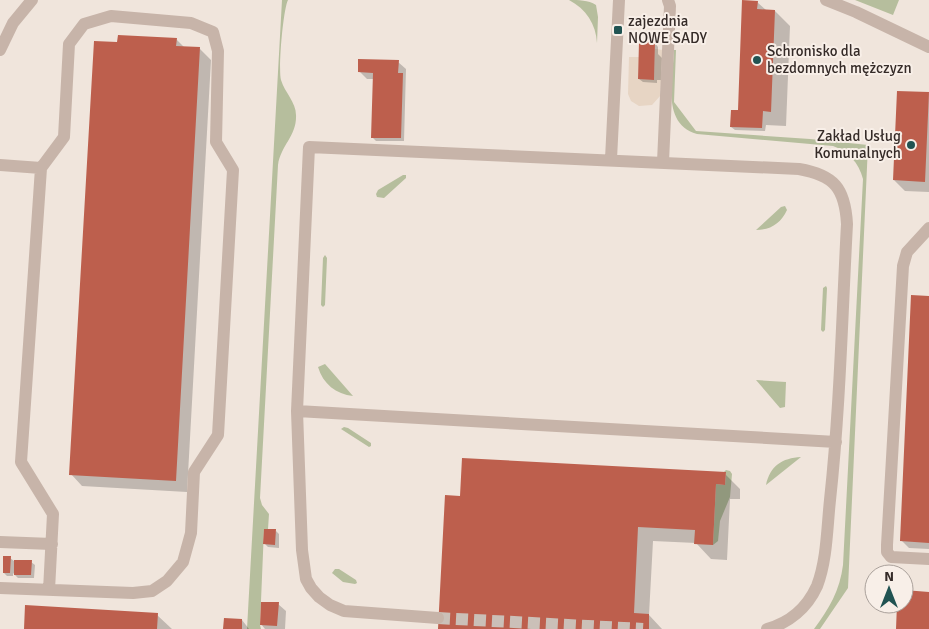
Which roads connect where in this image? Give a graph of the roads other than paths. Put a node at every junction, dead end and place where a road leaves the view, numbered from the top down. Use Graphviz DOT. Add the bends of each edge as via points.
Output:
graph roads {
  1 [pos="32,0"];
  2 [pos="620,0"];
  3 [pos="668,0"];
  4 [pos="826,0"];
  5 [pos="929,47"];
  6 [pos="0,50"];
  7 [pos="611,159"];
  8 [pos="663,162"];
  9 [pos="0,165"];
  10 [pos="41,168"];
  11 [pos="929,228"];
  12 [pos="297,411"];
  13 [pos="836,442"];
  14 [pos="0,542"];
  15 [pos="52,544"];
  16 [pos="929,559"];
  17 [pos="0,588"];
  18 [pos="50,590"];
  19 [pos="438,618"];
  20 [pos="767,629"];
  1 -- 6 [label="street" via="13,23"];
  2 -- 7 [label="street"];
  3 -- 8 [label="street"];
  4 -- 5 [label="street"];
  7 -- 8 [label="street"];
  7 -- 12 [label="street" via="310,146"];
  8 -- 13 [label="street" via="799,169 822,174 840,190 847,224"];
  9 -- 10 [label="street"];
  10 -- 15 [label="street" via="21,462 53,514"];
  10 -- 18 [label="street" via="64,137 69,44 84,24 111,16 191,23 213,32 218,51 216,142 233,170 233,180 218,435 194,472 191,533 183,562 167,581 152,591"];
  11 -- 16 [label="street" via="906,252 903,266 887,545 890,557"];
  12 -- 13 [label="street"];
  12 -- 19 [label="street" via="302,550 306,579 311,588 330,605 344,611"];
  13 -- 20 [label="street" via="823,563 816,586 799,612"];
  14 -- 15 [label="street"];
  15 -- 18 [label="street"];
  17 -- 18 [label="street"];
}
